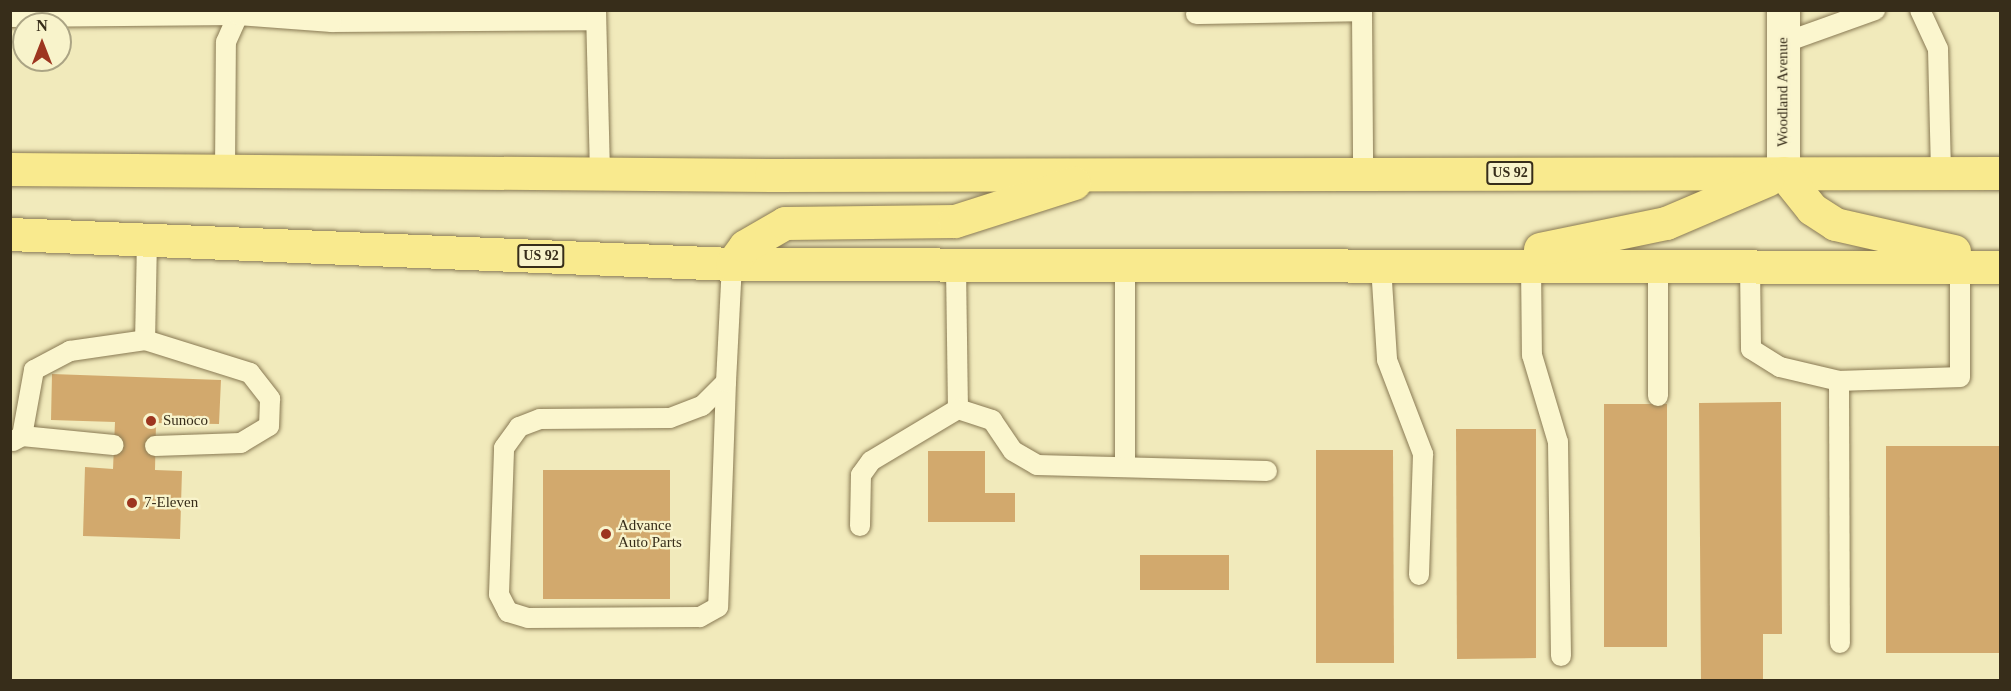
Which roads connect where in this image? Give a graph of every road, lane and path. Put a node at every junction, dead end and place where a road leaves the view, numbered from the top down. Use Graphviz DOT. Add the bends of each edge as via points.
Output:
graph roads {
  1 [pos="1783,10"];
  2 [pos="1875,10"];
  3 [pos="1920,10"];
  4 [pos="1362,11"];
  5 [pos="188,13"];
  6 [pos="238,13"];
  7 [pos="1196,14"];
  8 [pos="426,15"];
  9 [pos="514,15"];
  10 [pos="596,15"];
  11 [pos="332,16"];
  12 [pos="10,17"];
  13 [pos="1783,43"];
  14 [pos="10,169"];
  15 [pos="225,172"];
  16 [pos="1105,173"];
  17 [pos="1363,173"];
  18 [pos="1783,173"];
  19 [pos="1941,173"];
  20 [pos="2001,173"];
  21 [pos="600,174"];
  22 [pos="10,234"];
  23 [pos="147,239"];
  24 [pos="2001,260"];
  25 [pos="732,264"];
  26 [pos="1440,265"];
  27 [pos="1531,265"];
  28 [pos="1658,265"];
  29 [pos="1750,265"];
  30 [pos="1381,266"];
  31 [pos="1960,266"];
  32 [pos="956,267"];
  33 [pos="2001,267"];
  34 [pos="1125,268"];
  35 [pos="145,340"];
  36 [pos="1839,381"];
  37 [pos="726,382"];
  38 [pos="1658,396"];
  39 [pos="958,409"];
  40 [pos="16,439"];
  41 [pos="114,445"];
  42 [pos="155,446"];
  43 [pos="1125,468"];
  44 [pos="1267,471"];
  45 [pos="860,526"];
  46 [pos="1419,575"];
  47 [pos="1840,643"];
  48 [pos="1561,656"];
  1 -- 13 [label="street, Woodland Avenue"];
  2 -- 13 [label="lane" via="1821,34"];
  3 -- 19 [label="lane" via="1938,49"];
  4 -- 7 [label="lane"];
  4 -- 17 [label="lane"];
  5 -- 6 [label="lane"];
  5 -- 12 [label="lane"];
  6 -- 11 [label="lane"];
  6 -- 15 [label="lane" via="226,42"];
  8 -- 9 [label="lane"];
  8 -- 11 [label="lane"];
  9 -- 10 [label="lane"];
  10 -- 21 [label="lane"];
  13 -- 18 [label="street, Woodland Avenue"];
  14 -- 15 [label="main road, US 92"];
  15 -- 21 [label="main road, US 92"];
  16 -- 17 [label="main road, US 92"];
  16 -- 21 [label="main road, US 92"];
  16 -- 25 [label="main road" via="955,221 785,223 745,246"];
  17 -- 18 [label="main road, US 92"];
  18 -- 19 [label="main road, US 92"];
  18 -- 24 [label="main road" via="1812,209 1835,224"];
  18 -- 26 [label="main road" via="1666,223"];
  19 -- 20 [label="main road, US 92"];
  22 -- 23 [label="main road, US 92"];
  23 -- 25 [label="main road, US 92"];
  23 -- 35 [label="lane"];
  25 -- 32 [label="main road, US 92"];
  25 -- 37 [label="lane"];
  26 -- 27 [label="main road, US 92"];
  26 -- 30 [label="main road, US 92"];
  27 -- 28 [label="main road, US 92"];
  27 -- 48 [label="lane" via="1533,355 1558,442"];
  28 -- 29 [label="main road, US 92"];
  28 -- 38 [label="lane"];
  29 -- 31 [label="main road, US 92"];
  29 -- 36 [label="lane" via="1751,349 1780,368"];
  30 -- 34 [label="main road, US 92"];
  30 -- 46 [label="lane" via="1387,360 1423,454"];
  31 -- 33 [label="main road, US 92"];
  31 -- 36 [label="lane" via="1960,377"];
  32 -- 34 [label="main road, US 92"];
  32 -- 39 [label="lane"];
  34 -- 43 [label="lane"];
  35 -- 40 [label="lane" via="70,351 34,370"];
  35 -- 42 [label="lane" via="250,373 270,399 269,426 241,443"];
  36 -- 47 [label="lane"];
  37 -- 37 [label="lane" via="702,406 670,418 540,419 519,428 504,448 499,594 508,612 528,618 700,617 718,608"];
  39 -- 43 [label="lane" via="992,420 1013,451 1037,465"];
  39 -- 45 [label="lane" via="871,461 861,475"];
  40 -- 41 [label="lane"];
  43 -- 44 [label="lane"];
}
